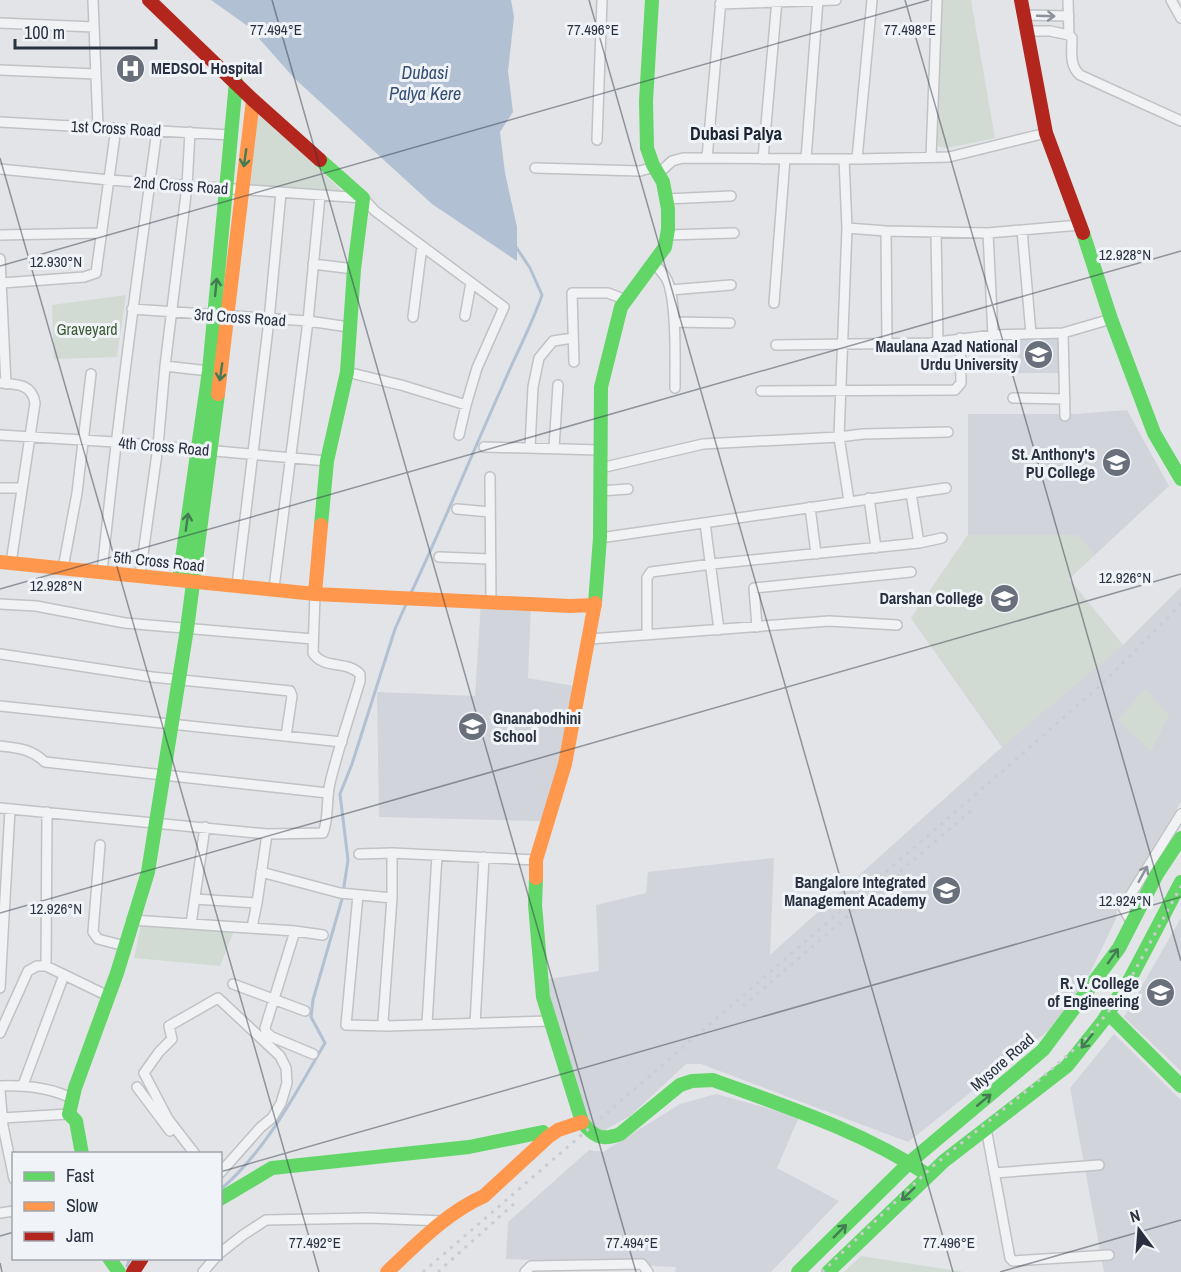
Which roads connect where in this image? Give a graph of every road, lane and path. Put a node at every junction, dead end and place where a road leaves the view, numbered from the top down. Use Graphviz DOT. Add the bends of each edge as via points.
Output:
graph roads {
  1 [pos="93,0"];
  2 [pos="149,0"];
  3 [pos="602,0"];
  4 [pos="652,0"];
  5 [pos="818,0"];
  6 [pos="836,0"];
  7 [pos="872,0"];
  8 [pos="937,0"];
  9 [pos="1021,0"];
  10 [pos="1068,0"];
  11 [pos="1170,0"];
  12 [pos="721,2"];
  13 [pos="777,2"];
  14 [pos="1024,15"];
  15 [pos="1069,16"];
  16 [pos="1181,18"];
  17 [pos="0,23"];
  18 [pos="94,27"];
  19 [pos="1026,31"];
  20 [pos="1069,35"];
  21 [pos="0,70"];
  22 [pos="96,74"];
  23 [pos="236,82"];
  24 [pos="253,100"];
  25 [pos="1181,121"];
  26 [pos="0,122"];
  27 [pos="98,127"];
  28 [pos="116,128"];
  29 [pos="157,130"];
  30 [pos="190,132"];
  31 [pos="1046,133"];
  32 [pos="231,135"];
  33 [pos="597,140"];
  34 [pos="931,157"];
  35 [pos="707,158"];
  36 [pos="763,159"];
  37 [pos="785,159"];
  38 [pos="806,159"];
  39 [pos="844,159"];
  40 [pos="856,159"];
  41 [pos="535,168"];
  42 [pos="0,170"];
  43 [pos="656,170"];
  44 [pos="109,180"];
  45 [pos="150,183"];
  46 [pos="186,186"];
  47 [pos="226,188"];
  48 [pos="241,189"];
  49 [pos="281,193"];
  50 [pos="320,196"];
  51 [pos="731,196"];
  52 [pos="363,198"];
  53 [pos="666,199"];
  54 [pos="1080,225"];
  55 [pos="847,228"];
  56 [pos="1022,230"];
  57 [pos="886,231"];
  58 [pos="102,233"];
  59 [pos="734,233"];
  60 [pos="936,233"];
  61 [pos="988,233"];
  62 [pos="0,235"];
  63 [pos="667,235"];
  64 [pos="422,246"];
  65 [pos="0,259"];
  66 [pos="654,263"];
  67 [pos="313,264"];
  68 [pos="354,269"];
  69 [pos="471,283"];
  70 [pos="2,284"];
  71 [pos="731,285"];
  72 [pos="670,290"];
  73 [pos="626,300"];
  74 [pos="774,303"];
  75 [pos="132,309"];
  76 [pos="172,312"];
  77 [pos="221,316"];
  78 [pos="465,316"];
  79 [pos="413,317"];
  80 [pos="1111,319"];
  81 [pos="269,320"];
  82 [pos="308,321"];
  83 [pos="674,322"];
  84 [pos="730,323"];
  85 [pos="349,327"];
  86 [pos="1063,333"];
  87 [pos="993,334"];
  88 [pos="1031,334"];
  89 [pos="573,338"];
  90 [pos="960,338"];
  91 [pos="938,342"];
  92 [pos="842,344"];
  93 [pos="887,344"];
  94 [pos="777,345"];
  95 [pos="574,362"];
  96 [pos="165,366"];
  97 [pos="209,371"];
  98 [pos="347,372"];
  99 [pos="91,374"];
  100 [pos="3,384"];
  101 [pos="558,385"];
  102 [pos="675,388"];
  103 [pos="761,391"];
  104 [pos="840,391"];
  105 [pos="1013,398"];
  106 [pos="1065,399"];
  107 [pos="466,405"];
  108 [pos="1065,416"];
  109 [pos="948,432"];
  110 [pos="0,435"];
  111 [pos="459,435"];
  112 [pos="30,437"];
  113 [pos="839,437"];
  114 [pos="82,441"];
  115 [pos="115,442"];
  116 [pos="158,446"];
  117 [pos="484,447"];
  118 [pos="530,447"];
  119 [pos="554,448"];
  120 [pos="204,449"];
  121 [pos="600,450"];
  122 [pos="252,454"];
  123 [pos="292,458"];
  124 [pos="327,461"];
  125 [pos="601,468"];
  126 [pos="490,477"];
  127 [pos="1181,479"];
  128 [pos="0,488"];
  129 [pos="22,488"];
  130 [pos="946,488"];
  131 [pos="628,489"];
  132 [pos="600,491"];
  133 [pos="911,493"];
  134 [pos="869,498"];
  135 [pos="849,501"];
  136 [pos="810,507"];
  137 [pos="457,509"];
  138 [pos="490,512"];
  139 [pos="705,523"];
  140 [pos="942,537"];
  141 [pos="600,538"];
  142 [pos="919,543"];
  143 [pos="876,548"];
  144 [pos="816,554"];
  145 [pos="440,557"];
  146 [pos="490,559"];
  147 [pos="5,563"];
  148 [pos="712,564"];
  149 [pos="63,568"];
  150 [pos="102,572"];
  151 [pos="911,572"];
  152 [pos="140,576"];
  153 [pos="186,581"];
  154 [pos="237,585"];
  155 [pos="274,588"];
  156 [pos="315,594"];
  157 [pos="490,602"];
  158 [pos="0,604"];
  159 [pos="595,605"];
  160 [pos="897,625"];
  161 [pos="757,627"];
  162 [pos="187,629"];
  163 [pos="719,630"];
  164 [pos="647,635"];
  165 [pos="313,639"];
  166 [pos="590,639"];
  167 [pos="0,654"];
  168 [pos="178,680"];
  169 [pos="0,706"];
  170 [pos="171,724"];
  171 [pos="286,736"];
  172 [pos="342,742"];
  173 [pos="0,746"];
  174 [pos="164,775"];
  175 [pos="328,793"];
  176 [pos="5,808"];
  177 [pos="47,812"];
  178 [pos="1181,814"];
  179 [pos="156,822"];
  180 [pos="206,827"];
  181 [pos="267,834"];
  182 [pos="1181,838"];
  183 [pos="100,845"];
  184 [pos="392,853"];
  185 [pos="359,854"];
  186 [pos="437,855"];
  187 [pos="484,857"];
  188 [pos="536,860"];
  189 [pos="261,872"];
  190 [pos="1181,882"];
  191 [pos="358,895"];
  192 [pos="392,898"];
  193 [pos="195,899"];
  194 [pos="257,903"];
  195 [pos="132,920"];
  196 [pos="191,924"];
  197 [pos="1132,924"];
  198 [pos="252,927"];
  199 [pos="295,931"];
  200 [pos="323,934"];
  201 [pos="125,946"];
  202 [pos="46,966"];
  203 [pos="64,975"];
  204 [pos="233,984"];
  205 [pos="0,988"];
  206 [pos="108,996"];
  207 [pos="274,998"];
  208 [pos="305,1011"];
  209 [pos="1108,1013"];
  210 [pos="549,1021"];
  211 [pos="427,1024"];
  212 [pos="475,1024"];
  213 [pos="387,1026"];
  214 [pos="0,1033"];
  215 [pos="313,1054"];
  216 [pos="23,1085"];
  217 [pos="0,1086"];
  218 [pos="1181,1086"];
  219 [pos="137,1087"];
  220 [pos="0,1090"];
  221 [pos="73,1099"];
  222 [pos="69,1114"];
  223 [pos="163,1117"];
  224 [pos="582,1122"];
  225 [pos="2,1124"];
  226 [pos="986,1128"];
  227 [pos="543,1132"];
  228 [pos="82,1152"];
  229 [pos="187,1152"];
  230 [pos="193,1152"];
  231 [pos="910,1162"];
  232 [pos="1099,1165"];
  233 [pos="12,1169"];
  234 [pos="222,1171"];
  235 [pos="994,1173"];
  236 [pos="928,1175"];
  237 [pos="222,1196"];
  238 [pos="475,1199"];
  239 [pos="446,1221"];
  240 [pos="222,1251"];
  241 [pos="1108,1255"];
  242 [pos="213,1260"];
  243 [pos="203,1272"];
  244 [pos="387,1272"];
  245 [pos="525,1272"];
  246 [pos="648,1272"];
  247 [pos="798,1272"];
  248 [pos="828,1272"];
  1 -- 18 [label="street"];
  2 -- 23 [label="main road"];
  3 -- 33 [label="street"];
  4 -- 43 [label="main road" via="647,148"];
  5 -- 6 [label="street"];
  5 -- 13 [label="street"];
  5 -- 38 [label="street"];
  7 -- 40 [label="street"];
  8 -- 34 [label="street"];
  9 -- 14 [label="main road"];
  10 -- 15 [label="street"];
  11 -- 16 [label="street"];
  12 -- 13 [label="street"];
  12 -- 35 [label="street"];
  13 -- 36 [label="street"];
  14 -- 15 [label="street, one-way"];
  14 -- 19 [label="main road"];
  15 -- 20 [label="street"];
  17 -- 18 [label="street"];
  18 -- 22 [label="street"];
  19 -- 20 [label="street"];
  19 -- 31 [label="main road"];
  20 -- 25 [label="street" via="1072,65 1080,75"];
  21 -- 22 [label="street"];
  22 -- 27 [label="street"];
  23 -- 24 [label="main road"];
  23 -- 32 [label="main road"];
  24 -- 48 [label="main road, one-way"];
  24 -- 52 [label="main road"];
  26 -- 27 [label="street, 1st Cross Road"];
  27 -- 28 [label="street, 1st Cross Road"];
  28 -- 29 [label="street, 1st Cross Road"];
  28 -- 44 [label="street"];
  29 -- 30 [label="street, 1st Cross Road"];
  29 -- 45 [label="street"];
  30 -- 32 [label="street, 1st Cross Road"];
  30 -- 46 [label="street"];
  31 -- 34 [label="street" via="949,157"];
  31 -- 54 [label="main road"];
  32 -- 47 [label="main road"];
  34 -- 40 [label="street"];
  35 -- 36 [label="street"];
  35 -- 43 [label="street" via="683,158"];
  36 -- 37 [label="street"];
  37 -- 38 [label="street"];
  37 -- 74 [label="street"];
  38 -- 39 [label="street"];
  39 -- 40 [label="street"];
  39 -- 55 [label="street"];
  41 -- 43 [label="street"];
  42 -- 44 [label="street, 2nd Cross Road"];
  43 -- 53 [label="main road"];
  44 -- 45 [label="street, 2nd Cross Road"];
  44 -- 58 [label="street"];
  45 -- 46 [label="street, 2nd Cross Road"];
  45 -- 75 [label="street"];
  46 -- 47 [label="street, 2nd Cross Road"];
  46 -- 76 [label="street"];
  47 -- 48 [label="street, 2nd Cross Road"];
  77 -- 47 [label="main road, one-way"];
  48 -- 49 [label="street, 2nd Cross Road"];
  48 -- 77 [label="main road"];
  49 -- 50 [label="street, 2nd Cross Road"];
  49 -- 81 [label="street"];
  50 -- 52 [label="street, 2nd Cross Road"];
  50 -- 67 [label="street"];
  51 -- 53 [label="street"];
  52 -- 64 [label="street"];
  52 -- 68 [label="main road"];
  53 -- 63 [label="main road"];
  54 -- 56 [label="street"];
  54 -- 80 [label="main road"];
  55 -- 57 [label="street"];
  55 -- 92 [label="street"];
  56 -- 61 [label="street"];
  56 -- 88 [label="street"];
  57 -- 60 [label="street"];
  57 -- 93 [label="street"];
  58 -- 62 [label="street"];
  58 -- 70 [label="street" via="96,273"];
  59 -- 63 [label="street"];
  60 -- 61 [label="street"];
  60 -- 91 [label="street"];
  61 -- 87 [label="street"];
  63 -- 66 [label="main road" via="665,247"];
  64 -- 69 [label="street"];
  64 -- 79 [label="street"];
  65 -- 70 [label="street"];
  66 -- 72 [label="street"];
  66 -- 73 [label="main road"];
  67 -- 68 [label="street"];
  67 -- 82 [label="street"];
  68 -- 85 [label="main road"];
  69 -- 78 [label="street"];
  69 -- 107 [label="street" via="504,308 477,368"];
  70 -- 100 [label="street"];
  71 -- 72 [label="street"];
  72 -- 83 [label="street"];
  73 -- 89 [label="street" via="608,293 573,292"];
  73 -- 121 [label="main road" via="601,387"];
  75 -- 76 [label="street, 3rd Cross Road"];
  75 -- 115 [label="street"];
  76 -- 77 [label="street, 3rd Cross Road"];
  76 -- 96 [label="street"];
  77 -- 81 [label="street, 3rd Cross Road"];
  77 -- 97 [label="main road"];
  77 -- 120 [label="main road, one-way"];
  80 -- 86 [label="street"];
  80 -- 127 [label="main road" via="1154,433"];
  81 -- 82 [label="street, 3rd Cross Road"];
  81 -- 122 [label="street"];
  82 -- 85 [label="street, 3rd Cross Road"];
  82 -- 123 [label="street"];
  83 -- 84 [label="street"];
  83 -- 102 [label="street"];
  85 -- 98 [label="main road"];
  86 -- 88 [label="street"];
  86 -- 106 [label="street"];
  87 -- 88 [label="street"];
  87 -- 90 [label="street"];
  89 -- 95 [label="street"];
  89 -- 118 [label="street" via="553,341 538,358"];
  90 -- 91 [label="street"];
  90 -- 104 [label="street" via="961,383 955,390"];
  91 -- 93 [label="street"];
  92 -- 93 [label="street"];
  92 -- 94 [label="street"];
  92 -- 104 [label="street"];
  96 -- 97 [label="street"];
  96 -- 116 [label="street"];
  97 -- 120 [label="main road"];
  98 -- 107 [label="street"];
  98 -- 124 [label="main road"];
  99 -- 114 [label="street"];
  100 -- 112 [label="street" via="33,393"];
  101 -- 119 [label="street"];
  103 -- 104 [label="street"];
  104 -- 113 [label="street"];
  105 -- 106 [label="street"];
  106 -- 108 [label="street"];
  107 -- 111 [label="street"];
  109 -- 113 [label="street"];
  110 -- 112 [label="street, 4th Cross Road"];
  112 -- 114 [label="street, 4th Cross Road"];
  112 -- 129 [label="street"];
  113 -- 125 [label="street" via="703,444"];
  113 -- 135 [label="street"];
  114 -- 115 [label="street, 4th Cross Road"];
  114 -- 149 [label="street"];
  115 -- 116 [label="street, 4th Cross Road"];
  115 -- 150 [label="street"];
  116 -- 120 [label="street, 4th Cross Road"];
  116 -- 152 [label="street"];
  117 -- 118 [label="street"];
  118 -- 119 [label="street"];
  119 -- 121 [label="street"];
  120 -- 122 [label="street, 4th Cross Road"];
  120 -- 153 [label="main road"];
  121 -- 125 [label="main road"];
  122 -- 123 [label="street, 4th Cross Road"];
  122 -- 154 [label="street"];
  123 -- 124 [label="street, 4th Cross Road"];
  123 -- 155 [label="street"];
  124 -- 156 [label="main road"];
  125 -- 132 [label="main road"];
  126 -- 138 [label="street"];
  128 -- 129 [label="street"];
  129 -- 147 [label="street"];
  130 -- 133 [label="street"];
  131 -- 132 [label="street"];
  132 -- 141 [label="main road"];
  133 -- 134 [label="street"];
  133 -- 142 [label="street"];
  134 -- 135 [label="street"];
  134 -- 143 [label="street"];
  135 -- 136 [label="street"];
  136 -- 139 [label="street"];
  136 -- 144 [label="street"];
  137 -- 138 [label="street"];
  138 -- 146 [label="street"];
  139 -- 141 [label="street"];
  139 -- 148 [label="street"];
  140 -- 142 [label="street"];
  141 -- 159 [label="main road"];
  142 -- 143 [label="street"];
  143 -- 144 [label="street"];
  144 -- 148 [label="street"];
  145 -- 146 [label="street"];
  146 -- 157 [label="street"];
  147 -- 149 [label="main road, 5th Cross Road"];
  148 -- 163 [label="street"];
  148 -- 164 [label="street" via="651,572 647,578"];
  149 -- 150 [label="main road, 5th Cross Road"];
  150 -- 152 [label="main road, 5th Cross Road"];
  151 -- 161 [label="street" via="754,588"];
  152 -- 153 [label="main road, 5th Cross Road"];
  153 -- 154 [label="main road, 5th Cross Road"];
  153 -- 162 [label="main road"];
  154 -- 155 [label="main road, 5th Cross Road"];
  155 -- 156 [label="main road, 5th Cross Road"];
  156 -- 157 [label="main road, 5th Cross Road"];
  156 -- 165 [label="street"];
  157 -- 159 [label="main road, 5th Cross Road"];
  158 -- 162 [label="street"];
  159 -- 166 [label="main road"];
  160 -- 161 [label="street" via="845,621"];
  161 -- 163 [label="street"];
  162 -- 165 [label="street"];
  162 -- 168 [label="main road"];
  163 -- 164 [label="street"];
  164 -- 166 [label="street"];
  165 -- 172 [label="street" via="316,659 354,668 360,674"];
  166 -- 188 [label="main road" via="565,764"];
  167 -- 168 [label="street"];
  168 -- 170 [label="main road"];
  168 -- 171 [label="street" via="290,691"];
  169 -- 170 [label="street"];
  170 -- 171 [label="street"];
  170 -- 174 [label="main road"];
  171 -- 172 [label="street"];
  172 -- 175 [label="street"];
  173 -- 174 [label="street" via="24,748 45,762"];
  174 -- 175 [label="street"];
  174 -- 179 [label="main road"];
  175 -- 181 [label="street" via="323,833"];
  176 -- 177 [label="street"];
  176 -- 205 [label="street"];
  177 -- 179 [label="street"];
  177 -- 202 [label="street"];
  197 -- 178 [label="street, one-way" via="1123,907"];
  179 -- 180 [label="street"];
  179 -- 195 [label="main road" via="142,895"];
  180 -- 181 [label="street"];
  180 -- 193 [label="street"];
  181 -- 189 [label="street"];
  182 -- 197 [label="main road, Mysore Road"];
  183 -- 201 [label="street" via="93,932 98,939"];
  184 -- 185 [label="street"];
  184 -- 186 [label="street"];
  184 -- 192 [label="street"];
  186 -- 187 [label="street"];
  186 -- 211 [label="street"];
  187 -- 188 [label="street"];
  187 -- 212 [label="street"];
  188 -- 210 [label="main road" via="535,905 543,998"];
  189 -- 191 [label="street"];
  189 -- 194 [label="street"];
  190 -- 209 [label="main road"];
  191 -- 192 [label="street"];
  191 -- 213 [label="street" via="346,1024"];
  192 -- 213 [label="street" via="383,1021"];
  193 -- 194 [label="street"];
  193 -- 196 [label="street"];
  194 -- 198 [label="street"];
  195 -- 196 [label="street"];
  195 -- 201 [label="main road"];
  196 -- 198 [label="street"];
  231 -- 197 [label="main road, Mysore Road, one-way" via="1043,1050 1119,948"];
  198 -- 199 [label="street"];
  199 -- 200 [label="street"];
  199 -- 207 [label="street"];
  201 -- 206 [label="main road"];
  202 -- 203 [label="street"];
  202 -- 214 [label="street" via="28,971"];
  203 -- 206 [label="street"];
  203 -- 216 [label="street"];
  204 -- 207 [label="street"];
  206 -- 221 [label="main road"];
  207 -- 208 [label="street"];
  207 -- 215 [label="street" via="266,1032"];
  209 -- 218 [label="main road"];
  209 -- 226 [label="main road, one-way" via="1067,1066"];
  210 -- 212 [label="street"];
  210 -- 224 [label="main road"];
  211 -- 212 [label="street"];
  211 -- 213 [label="street"];
  216 -- 217 [label="street"];
  216 -- 221 [label="street"];
  219 -- 223 [label="street"];
  220 -- 225 [label="street"];
  221 -- 222 [label="main road"];
  222 -- 225 [label="street"];
  222 -- 228 [label="main road" via="76,1121"];
  223 -- 229 [label="street"];
  223 -- 230 [label="street"];
  223 -- 234 [label="street" via="144,1073 172,1039 169,1026 218,998 280,1056 287,1083 272,1118"];
  224 -- 227 [label="main road" via="561,1122"];
  224 -- 231 [label="main road" via="600,1139 612,1138 639,1121 678,1086 694,1080 713,1080 870,1140"];
  224 -- 238 [label="main road" via="548,1137 484,1196"];
  225 -- 233 [label="street"];
  226 -- 235 [label="street"];
  226 -- 236 [label="main road"];
  227 -- 237 [label="main road" via="469,1147 272,1168"];
  227 -- 238 [label="main road" via="479,1190"];
  231 -- 236 [label="main road"];
  247 -- 231 [label="main road, Mysore Road, one-way"];
  232 -- 235 [label="street"];
  235 -- 241 [label="street" via="1013,1261"];
  236 -- 248 [label="main road, one-way"];
  238 -- 239 [label="main road"];
  239 -- 240 [label="street" via="266,1220"];
  239 -- 244 [label="main road"];
  242 -- 243 [label="street"];
  245 -- 246 [label="street" via="531,1266 642,1264"];
}
